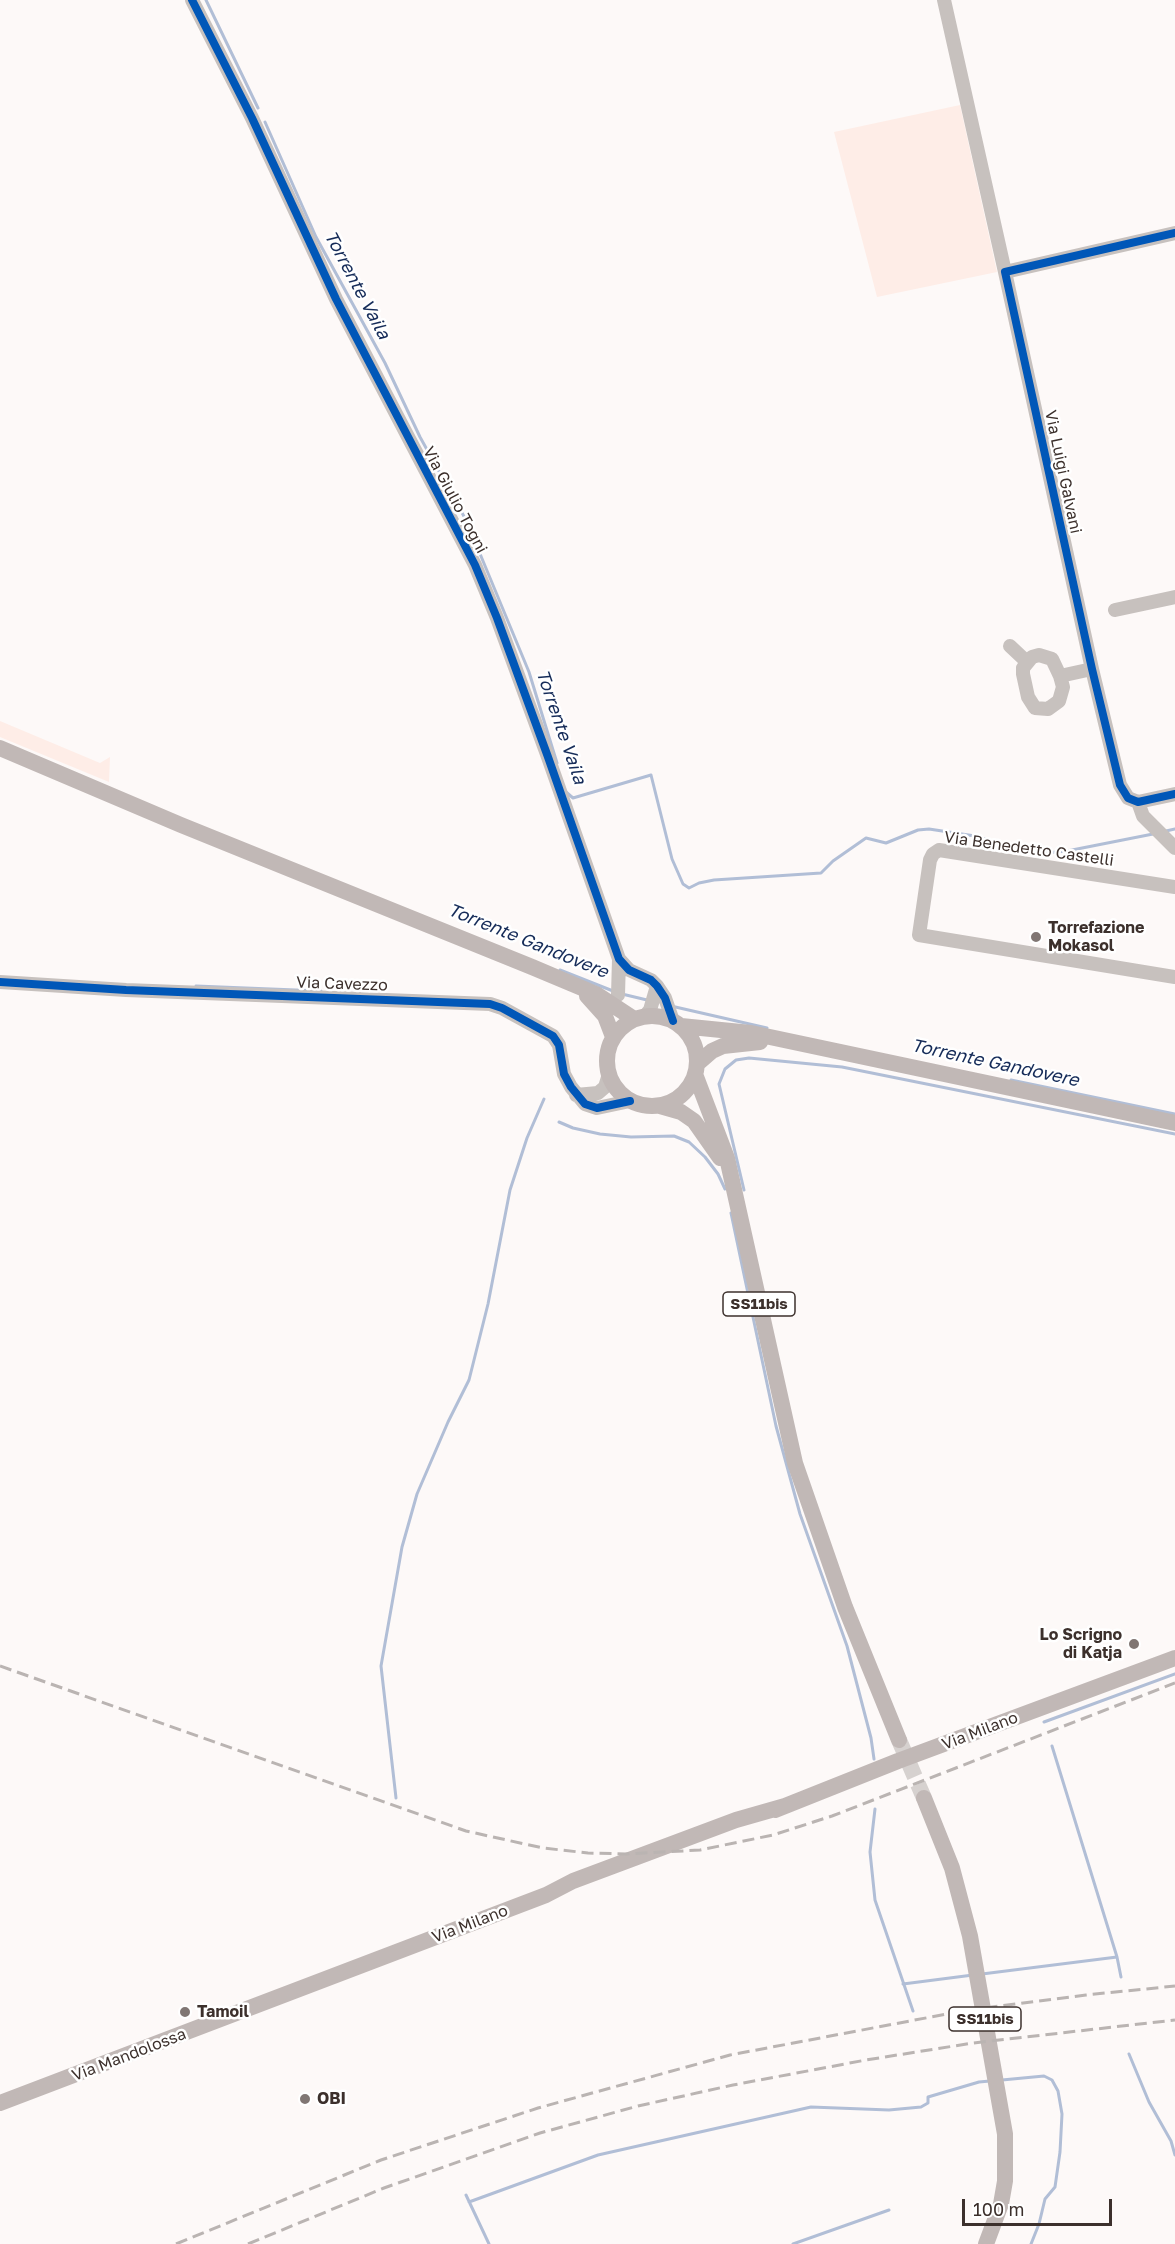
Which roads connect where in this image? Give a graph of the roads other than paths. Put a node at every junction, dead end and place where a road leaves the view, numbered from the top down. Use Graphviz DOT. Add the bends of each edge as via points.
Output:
graph roads {
  1 [pos="192,0"];
  2 [pos="945,0"];
  3 [pos="1175,233"];
  4 [pos="1005,272"];
  5 [pos="1175,597"];
  6 [pos="1116,610"];
  7 [pos="1010,646"];
  8 [pos="1026,662"];
  9 [pos="1092,669"];
  10 [pos="1060,676"];
  11 [pos="0,748"];
  12 [pos="1175,794"];
  13 [pos="1138,802"];
  14 [pos="1175,848"];
  15 [pos="1175,887"];
  16 [pos="619,959"];
  17 [pos="1175,977"];
  18 [pos="0,982"];
  19 [pos="657,986"];
  20 [pos="574,987"];
  21 [pos="619,988"];
  22 [pos="643,1015"];
  23 [pos="675,1020"];
  24 [pos="613,1037"];
  25 [pos="782,1041"];
  26 [pos="696,1069"];
  27 [pos="609,1074"];
  28 [pos="576,1095"];
  29 [pos="630,1101"];
  30 [pos="660,1106"];
  31 [pos="1175,1123"];
  32 [pos="731,1184"];
  33 [pos="1175,1658"];
  34 [pos="899,1740"];
  35 [pos="924,1798"];
  36 [pos="393,1953"];
  37 [pos="0,2103"];
  38 [pos="986,2244"];
  1 -- 16 [label="street, Via Giulio Togni" via="252,118 330,288 475,565"];
  2 -- 4 [label="street, Via Luigi Galvani"];
  3 -- 4 [label="street"];
  4 -- 9 [label="street, Via Luigi Galvani"];
  5 -- 6 [label="street"];
  7 -- 8 [label="street"];
  8 -- 10 [label="street" via="1032,657 1046,656 1052,659"];
  8 -- 10 [label="street" via="1024,684 1035,708 1048,710 1059,701"];
  9 -- 10 [label="street"];
  9 -- 13 [label="street, Via Luigi Galvani" via="1120,785 1128,798"];
  11 -- 20 [label="main road" via="532,966"];
  12 -- 13 [label="street"];
  13 -- 14 [label="street, Via Luigi Galvani" via="1143,816"];
  15 -- 17 [label="street, Via Benedetto Castelli" via="939,850 930,860 919,935"];
  16 -- 19 [label="street" via="629,970"];
  16 -- 21 [label="street, Via Giulio Togni"];
  18 -- 28 [label="street, Via Cavezzo" via="490,1004 553,1036 559,1045 564,1074"];
  19 -- 22 [label="street"];
  19 -- 23 [label="street"];
  20 -- 22 [label="main road"];
  20 -- 24 [label="main road" via="605,1016"];
  22 -- 23 [label="main road"];
  22 -- 24 [label="main road"];
  23 -- 25 [label="main road"];
  23 -- 26 [label="main road" via="693,1041"];
  24 -- 27 [label="main road" via="607,1057"];
  25 -- 26 [label="main road" via="723,1046 712,1051"];
  25 -- 31 [label="main road"];
  26 -- 30 [label="main road" via="688,1089"];
  26 -- 32 [label="main road, SS11bis" via="727,1158"];
  27 -- 28 [label="street" via="605,1088 598,1093"];
  27 -- 29 [label="main road" via="614,1087"];
  28 -- 29 [label="street" via="597,1108"];
  29 -- 30 [label="main road"];
  30 -- 32 [label="main road, SS11bis" via="694,1121 715,1149"];
  32 -- 34 [label="main road, SS11bis" via="795,1463 845,1607"];
  33 -- 36 [label="main road, Via Milano" via="785,1806 573,1881"];
  35 -- 38 [label="main road, SS11bis" via="952,1868 968,1925 1005,2134 1005,2181"];
  36 -- 37 [label="main road, Via Mandolossa"];
}
